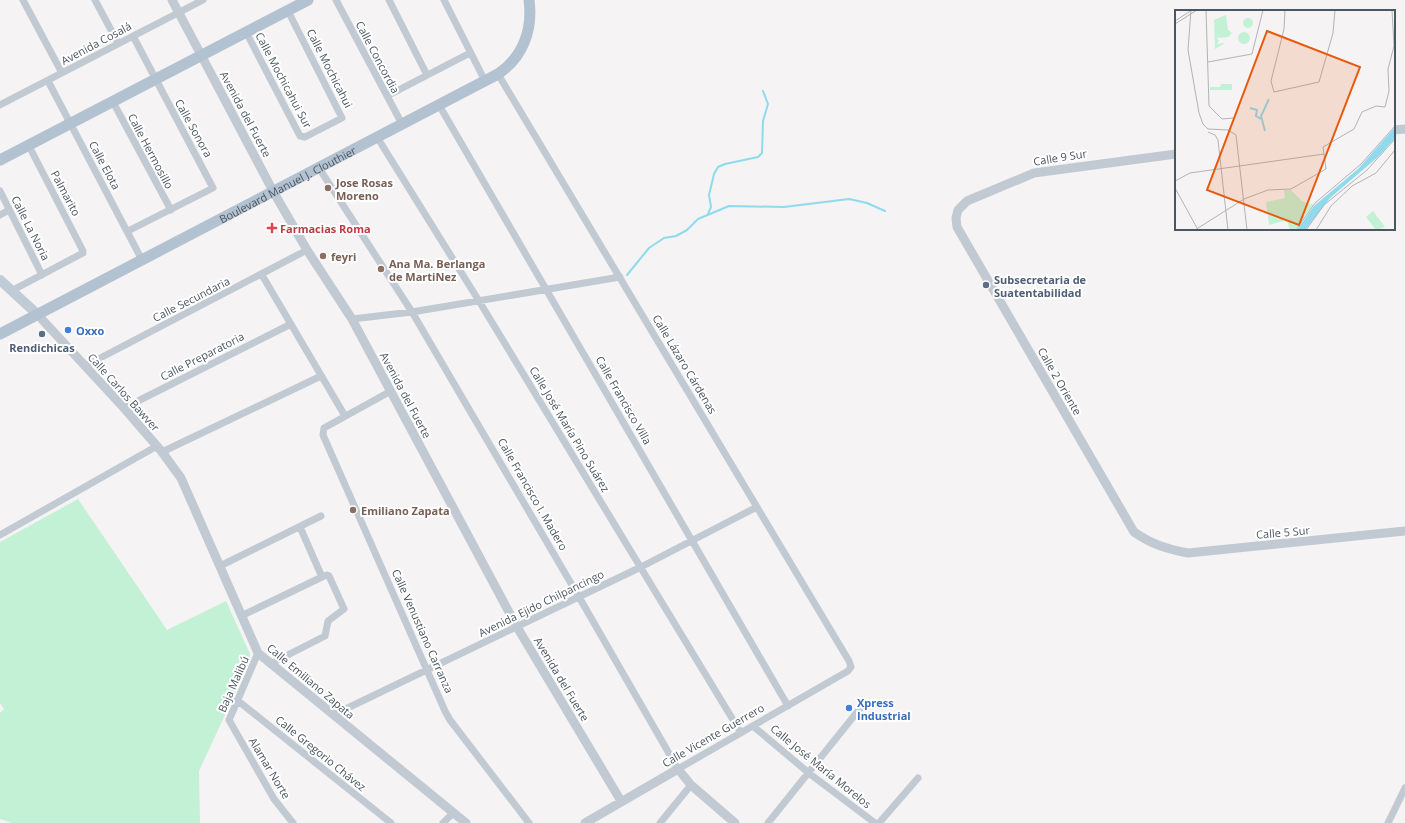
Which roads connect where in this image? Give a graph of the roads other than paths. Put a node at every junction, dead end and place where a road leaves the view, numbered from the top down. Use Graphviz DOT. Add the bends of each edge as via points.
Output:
graph roads {
  1 [pos="23,0"];
  2 [pos="95,0"];
  3 [pos="172,0"];
  4 [pos="203,0"];
  5 [pos="308,0"];
  6 [pos="336,0"];
  7 [pos="389,0"];
  8 [pos="444,0"];
  9 [pos="529,0"];
  10 [pos="288,10"];
  11 [pos="178,13"];
  12 [pos="246,32"];
  13 [pos="133,36"];
  14 [pos="118,43"];
  15 [pos="470,53"];
  16 [pos="201,56"];
  17 [pos="62,74"];
  18 [pos="498,74"];
  19 [pos="427,75"];
  20 [pos="155,80"];
  21 [pos="48,81"];
  22 [pos="485,81"];
  23 [pos="387,96"];
  24 [pos="113,102"];
  25 [pos="0,105"];
  26 [pos="439,105"];
  27 [pos="70,124"];
  28 [pos="402,124"];
  29 [pos="1405,129"];
  30 [pos="1395,130"];
  31 [pos="377,137"];
  32 [pos="302,138"];
  33 [pos="29,146"];
  34 [pos="1175,154"];
  35 [pos="0,160"];
  36 [pos="319,168"];
  37 [pos="0,191"];
  38 [pos="273,191"];
  39 [pos="9,210"];
  40 [pos="171,210"];
  41 [pos="958,210"];
  42 [pos="0,215"];
  43 [pos="128,231"];
  44 [pos="307,250"];
  45 [pos="142,260"];
  46 [pos="42,275"];
  47 [pos="262,275"];
  48 [pos="620,277"];
  49 [pos="0,280"];
  50 [pos="13,290"];
  51 [pos="547,290"];
  52 [pos="479,301"];
  53 [pos="412,312"];
  54 [pos="37,314"];
  55 [pos="352,319"];
  56 [pos="291,324"];
  57 [pos="0,334"];
  58 [pos="85,366"];
  59 [pos="321,376"];
  60 [pos="391,391"];
  61 [pos="124,408"];
  62 [pos="344,416"];
  63 [pos="160,449"];
  64 [pos="757,508"];
  65 [pos="321,516"];
  66 [pos="300,527"];
  67 [pos="1405,531"];
  68 [pos="0,535"];
  69 [pos="693,541"];
  70 [pos="1164,548"];
  71 [pos="220,566"];
  72 [pos="641,568"];
  73 [pos="322,577"];
  74 [pos="579,596"];
  75 [pos="241,616"];
  76 [pos="517,627"];
  77 [pos="258,653"];
  78 [pos="270,664"];
  79 [pos="851,667"];
  80 [pos="428,669"];
  81 [pos="237,700"];
  82 [pos="788,706"];
  83 [pos="862,706"];
  84 [pos="333,715"];
  85 [pos="230,723"];
  86 [pos="753,726"];
  87 [pos="742,733"];
  88 [pos="678,769"];
  89 [pos="810,774"];
  90 [pos="918,778"];
  91 [pos="690,785"];
  92 [pos="1405,788"];
  93 [pos="621,801"];
  94 [pos="453,813"];
  95 [pos="293,823"];
  96 [pos="391,823"];
  97 [pos="443,823"];
  98 [pos="466,823"];
  99 [pos="529,823"];
  100 [pos="585,823"];
  101 [pos="660,823"];
  102 [pos="735,823"];
  103 [pos="768,823"];
  104 [pos="874,823"];
  105 [pos="879,823"];
  106 [pos="1388,823"];
  1 -- 17 [label="street"];
  2 -- 14 [label="street"];
  3 -- 11 [label="street, Avenida del Fuerte"];
  4 -- 11 [label="street, Avenida Cosalá"];
  5 -- 10 [label="main road"];
  6 -- 23 [label="street, Calle Concordia"];
  7 -- 19 [label="street"];
  8 -- 15 [label="street"];
  9 -- 18 [label="main road, Boulevard Manuel J. Clouthier" via="527,38 515,60"];
  10 -- 12 [label="main road"];
  10 -- 32 [label="street, Calle Mochicahui" via="342,118"];
  11 -- 13 [label="street, Avenida Cosalá"];
  11 -- 16 [label="street, Avenida del Fuerte"];
  12 -- 16 [label="main road"];
  12 -- 32 [label="street, Calle Mochicahui Sur"];
  13 -- 14 [label="street, Avenida Cosalá"];
  13 -- 20 [label="street, Calle Sonora"];
  14 -- 17 [label="street, Avenida Cosalá"];
  15 -- 19 [label="street"];
  15 -- 22 [label="street"];
  16 -- 20 [label="main road"];
  16 -- 38 [label="street, Avenida del Fuerte"];
  17 -- 21 [label="street, Avenida Cosalá"];
  18 -- 22 [label="main road, Boulevard Manuel J. Clouthier"];
  18 -- 48 [label="street, Calle Lázaro Cárdenas"];
  19 -- 23 [label="street"];
  20 -- 24 [label="main road"];
  20 -- 40 [label="street, Calle Sonora" via="213,188"];
  21 -- 25 [label="street, Avenida Cosalá"];
  21 -- 27 [label="street, Calle Elota"];
  22 -- 26 [label="main road, Boulevard Manuel J. Clouthier"];
  23 -- 28 [label="street, Calle Concordia"];
  24 -- 27 [label="main road"];
  24 -- 40 [label="street, Calle Hermosillo"];
  26 -- 28 [label="main road, Boulevard Manuel J. Clouthier"];
  26 -- 51 [label="street, Calle Francisco Villa"];
  27 -- 33 [label="main road"];
  27 -- 43 [label="street, Calle Elota"];
  28 -- 31 [label="main road, Boulevard Manuel J. Clouthier"];
  29 -- 30 [label="street"];
  31 -- 36 [label="main road, Boulevard Manuel J. Clouthier"];
  31 -- 52 [label="street, Calle José María Pino Suárez"];
  33 -- 35 [label="main road"];
  33 -- 46 [label="street, Palmarito" via="83,251"];
  34 -- 41 [label="street, Calle 9 Sur" via="1034,173 967,201"];
  36 -- 38 [label="main road, Boulevard Manuel J. Clouthier"];
  36 -- 53 [label="street, Calle Francisco I. Madero"];
  37 -- 39 [label="street, Calle La Noria"];
  38 -- 44 [label="street, Avenida del Fuerte"];
  38 -- 45 [label="main road, Boulevard Manuel J. Clouthier"];
  39 -- 42 [label="street"];
  39 -- 46 [label="street, Calle La Noria"];
  40 -- 43 [label="street"];
  41 -- 70 [label="street, Calle 2 Oriente" via="957,227 1134,532"];
  43 -- 45 [label="street, Calle Elota"];
  44 -- 47 [label="street, Calle Secundaria"];
  44 -- 55 [label="street, Avenida del Fuerte"];
  45 -- 54 [label="main road, Boulevard Manuel J. Clouthier"];
  46 -- 50 [label="street"];
  47 -- 56 [label="street"];
  47 -- 58 [label="street, Calle Secundaria"];
  48 -- 51 [label="street"];
  48 -- 64 [label="street, Calle Lázaro Cárdenas"];
  49 -- 50 [label="main road, Calle Carlos Bawver"];
  50 -- 54 [label="main road, Calle Carlos Bawver"];
  51 -- 52 [label="street"];
  51 -- 69 [label="street, Calle Francisco Villa"];
  52 -- 53 [label="street"];
  52 -- 72 [label="street, Calle José María Pino Suárez"];
  53 -- 55 [label="street"];
  53 -- 74 [label="street, Calle Francisco I. Madero"];
  54 -- 57 [label="main road, Boulevard Manuel J. Clouthier"];
  54 -- 58 [label="street, Calle Carlos Bawver"];
  55 -- 60 [label="street, Avenida del Fuerte"];
  56 -- 59 [label="street"];
  56 -- 61 [label="street, Calle Preparatoria"];
  58 -- 61 [label="street, Calle Carlos Bawver"];
  59 -- 62 [label="street"];
  59 -- 63 [label="street"];
  60 -- 62 [label="street"];
  60 -- 76 [label="street, Avenida del Fuerte"];
  61 -- 63 [label="street, Calle Carlos Bawver"];
  62 -- 80 [label="street, Calle Venustiano Carranza" via="323,431"];
  63 -- 68 [label="street"];
  63 -- 71 [label="street, Calle Emiliano Zapata" via="181,478"];
  64 -- 69 [label="street, Avenida Ejido Chilpancingo"];
  64 -- 79 [label="street, Calle Lázaro Cárdenas"];
  65 -- 66 [label="street"];
  66 -- 71 [label="street"];
  66 -- 73 [label="street"];
  67 -- 70 [label="street, Calle 5 Sur" via="1188,553"];
  69 -- 72 [label="street, Avenida Ejido Chilpancingo"];
  69 -- 82 [label="street, Calle Francisco Villa"];
  71 -- 75 [label="street, Calle Emiliano Zapata"];
  72 -- 74 [label="street, Avenida Ejido Chilpancingo"];
  72 -- 87 [label="street, Calle José María Pino Suárez"];
  73 -- 75 [label="street"];
  73 -- 78 [label="street" via="329,576 344,609 328,621 325,636"];
  74 -- 76 [label="street, Avenida Ejido Chilpancingo"];
  74 -- 88 [label="street, Calle Francisco I. Madero"];
  75 -- 77 [label="street, Calle Emiliano Zapata"];
  76 -- 80 [label="street, Avenida Ejido Chilpancingo"];
  76 -- 93 [label="street, Avenida del Fuerte"];
  77 -- 78 [label="street, Calle Emiliano Zapata"];
  77 -- 81 [label="street, Baja Malibú"];
  78 -- 84 [label="street, Calle Emiliano Zapata"];
  79 -- 82 [label="street, Calle Vicente Guerrero"];
  80 -- 84 [label="street, Avenida Ejido Chilpancingo"];
  80 -- 99 [label="street, Calle Venustiano Carranza" via="450,720"];
  81 -- 85 [label="street, Baja Malibú" via="229,717"];
  81 -- 96 [label="street, Calle Gregorio Chávez"];
  82 -- 86 [label="street, Calle Vicente Guerrero"];
  83 -- 89 [label="street"];
  84 -- 94 [label="street, Calle Emiliano Zapata"];
  85 -- 95 [label="street, Alamar Norte" via="274,799"];
  86 -- 87 [label="street, Calle Vicente Guerrero"];
  86 -- 89 [label="street, Calle José María Morelos"];
  87 -- 88 [label="street, Calle Vicente Guerrero"];
  88 -- 91 [label="street, Calle Francisco I. Madero"];
  88 -- 93 [label="street, Calle Vicente Guerrero"];
  89 -- 103 [label="street"];
  89 -- 104 [label="street, Calle José María Morelos"];
  90 -- 105 [label="street"];
  91 -- 101 [label="street"];
  91 -- 102 [label="street, Calle Francisco I. Madero"];
  92 -- 106 [label="street"];
  93 -- 100 [label="street, Calle Vicente Guerrero"];
  94 -- 97 [label="street"];
  94 -- 98 [label="street, Calle Emiliano Zapata"];
}
